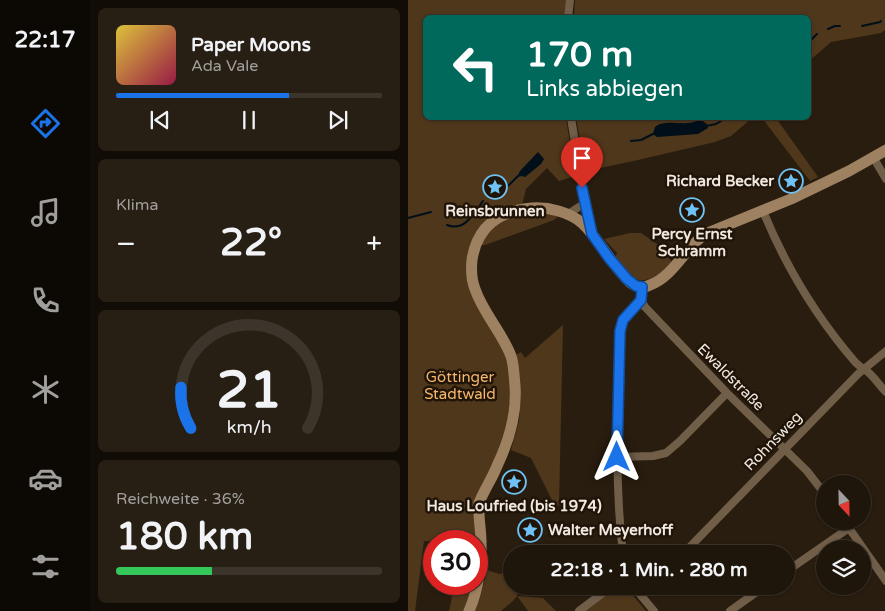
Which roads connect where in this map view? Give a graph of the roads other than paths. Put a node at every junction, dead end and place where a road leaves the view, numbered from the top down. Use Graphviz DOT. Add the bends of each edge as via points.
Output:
graph roads {
  1 [pos="564,0"];
  2 [pos="570,0"];
  3 [pos="569,9"];
  4 [pos="568,15"];
  5 [pos="571,120"];
  6 [pos="886,150"];
  7 [pos="873,157"];
  8 [pos="886,179"];
  9 [pos="585,203"];
  10 [pos="763,211"];
  11 [pos="568,214"];
  12 [pos="592,234"];
  13 [pos="642,287"];
  14 [pos="641,300"];
  15 [pos="886,351"];
  16 [pos="864,369"];
  17 [pos="886,392"];
  18 [pos="727,393"];
  19 [pos="785,449"];
  20 [pos="617,457"];
  21 [pos="816,483"];
  22 [pos="840,530"];
  23 [pos="850,530"];
  24 [pos="622,545"];
  25 [pos="692,545"];
  26 [pos="795,565"];
  27 [pos="886,581"];
  28 [pos="600,595"];
  29 [pos="752,595"];
  30 [pos="642,596"];
  31 [pos="469,611"];
  32 [pos="579,611"];
  33 [pos="654,611"];
  34 [pos="730,611"];
  1 -- 3 [label="street"];
  2 -- 3 [label="street"];
  3 -- 4 [label="street"];
  5 -- 9 [label="street"];
  6 -- 7 [label="street"];
  7 -- 8 [label="street"];
  7 -- 10 [label="street" via="820,186"];
  9 -- 11 [label="street"];
  9 -- 12 [label="street"];
  10 -- 13 [label="street" via="705,234 658,282"];
  10 -- 16 [label="street" via="783,257 810,303"];
  11 -- 12 [label="street"];
  11 -- 31 [label="street" via="531,208 501,216 481,232 474,251 471,272 475,290 512,358 515,388 506,447 479,504 481,566"];
  12 -- 13 [label="street" via="627,279"];
  13 -- 14 [label="street"];
  14 -- 18 [label="street, Ewaldstraße"];
  14 -- 20 [label="street" via="623,320 620,331"];
  15 -- 16 [label="street, Rohnsweg"];
  16 -- 17 [label="street"];
  16 -- 19 [label="street, Rohnsweg"];
  18 -- 19 [label="street, Ewaldstraße"];
  18 -- 20 [label="street" via="666,453"];
  19 -- 21 [label="street, Ewaldstraße"];
  19 -- 25 [label="street, Rohnsweg"];
  20 -- 24 [label="street"];
  22 -- 26 [label="street"];
  23 -- 27 [label="street"];
  28 -- 32 [label="street"];
  29 -- 34 [label="street"];
  30 -- 33 [label="street"];
}
